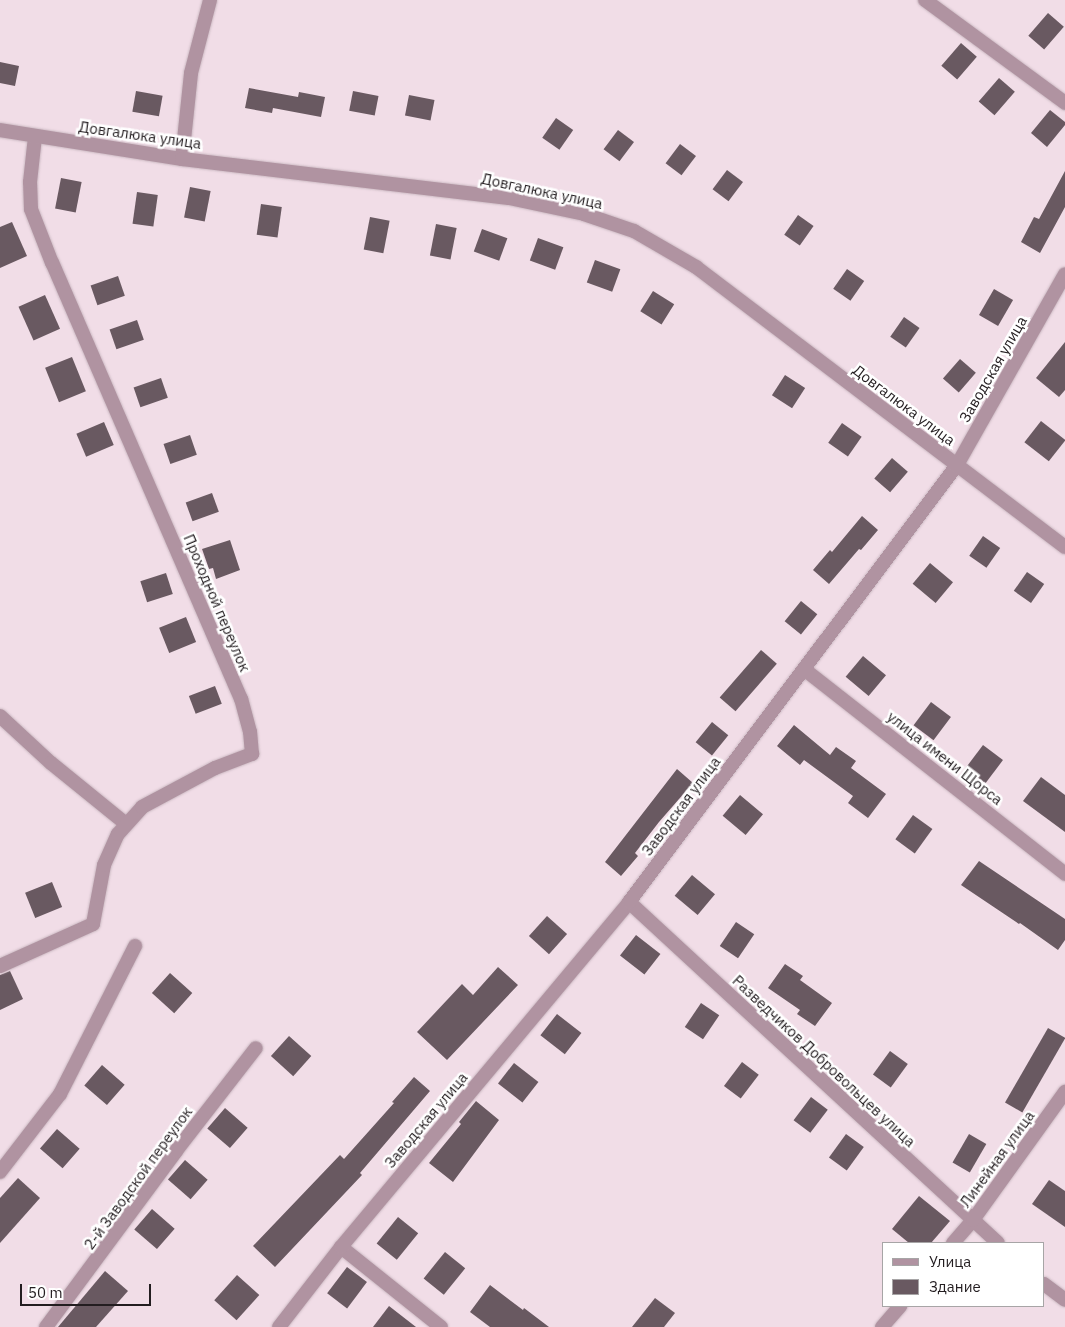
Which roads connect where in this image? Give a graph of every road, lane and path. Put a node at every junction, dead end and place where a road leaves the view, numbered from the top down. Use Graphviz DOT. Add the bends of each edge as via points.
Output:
graph roads {
  1 [pos="210,0"];
  2 [pos="926,0"];
  3 [pos="1065,103"];
  4 [pos="0,130"];
  5 [pos="35,136"];
  6 [pos="182,159"];
  7 [pos="1065,274"];
  8 [pos="1061,291"];
  9 [pos="957,465"];
  10 [pos="1065,547"];
  11 [pos="804,669"];
  12 [pos="0,716"];
  13 [pos="126,824"];
  14 [pos="1065,874"];
  15 [pos="629,902"];
  16 [pos="135,946"];
  17 [pos="0,966"];
  18 [pos="256,1048"];
  19 [pos="1065,1092"];
  20 [pos="0,1172"];
  21 [pos="973,1220"];
  22 [pos="954,1242"];
  23 [pos="997,1242"];
  24 [pos="342,1246"];
  25 [pos="1045,1285"];
  26 [pos="1065,1300"];
  27 [pos="899,1307"];
  28 [pos="46,1327"];
  29 [pos="279,1327"];
  30 [pos="441,1327"];
  31 [pos="882,1327"];
  1 -- 6 [label="street" via="191,73"];
  2 -- 3 [label="street"];
  4 -- 5 [label="street, Довгалюка улица"];
  5 -- 6 [label="street, Довгалюка улица"];
  5 -- 13 [label="street, Проходной переулок" via="31,209 241,699 250,732 252,754 215,768 142,806"];
  6 -- 9 [label="street, Довгалюка улица" via="509,198 584,214 634,231 696,267"];
  7 -- 8 [label="street, Заводская улица"];
  8 -- 9 [label="street, Заводская улица"];
  9 -- 10 [label="street, Довгалюка улица"];
  9 -- 11 [label="street, Заводская улица"];
  11 -- 14 [label="street, улица имени Щорса"];
  11 -- 15 [label="street, Заводская улица"];
  12 -- 13 [label="street" via="51,764"];
  13 -- 17 [label="street, Проходной переулок" via="104,865 93,924"];
  15 -- 21 [label="street, Разведчиков Добровольцев улица"];
  15 -- 24 [label="street, Заводская улица"];
  16 -- 20 [label="street" via="60,1094"];
  18 -- 28 [label="street, 2-й Заводской переулок"];
  19 -- 21 [label="street, Линейная улица"];
  21 -- 22 [label="street, Линейная улица"];
  21 -- 23 [label="street, Разведчиков Добровольцев улица"];
  24 -- 29 [label="street, Заводская улица"];
  24 -- 30 [label="street"];
  25 -- 26 [label="street"];
  27 -- 31 [label="street"];
}
